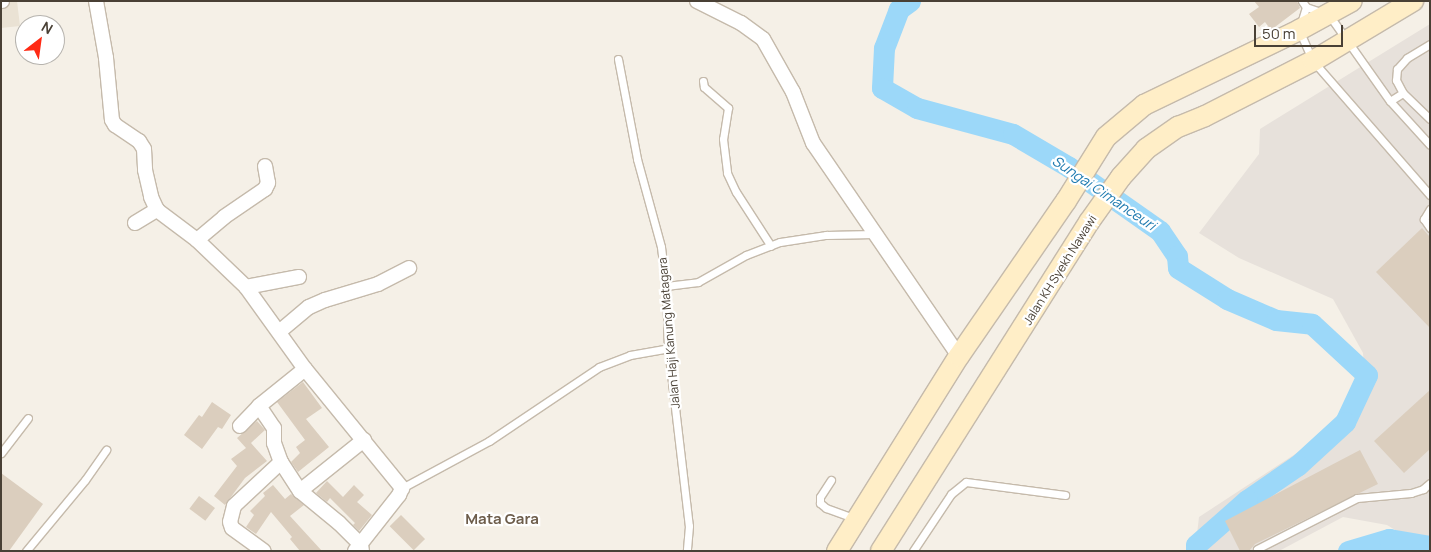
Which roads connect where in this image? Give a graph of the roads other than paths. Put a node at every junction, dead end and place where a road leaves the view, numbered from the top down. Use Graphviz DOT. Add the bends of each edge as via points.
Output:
graph roads {
  1 [pos="96,1"];
  2 [pos="697,1"];
  3 [pos="1352,1"];
  4 [pos="1413,1"];
  5 [pos="1304,4"];
  6 [pos="1328,15"];
  7 [pos="1299,30"];
  8 [pos="1346,40"];
  9 [pos="1430,44"];
  10 [pos="618,59"];
  11 [pos="1313,62"];
  12 [pos="703,81"];
  13 [pos="1403,93"];
  14 [pos="1390,102"];
  15 [pos="1430,118"];
  16 [pos="1430,145"];
  17 [pos="265,166"];
  18 [pos="1430,195"];
  19 [pos="1430,209"];
  20 [pos="157,210"];
  21 [pos="135,223"];
  22 [pos="1430,228"];
  23 [pos="874,234"];
  24 [pos="197,240"];
  25 [pos="772,246"];
  26 [pos="409,268"];
  27 [pos="298,277"];
  28 [pos="666,286"];
  29 [pos="246,287"];
  30 [pos="279,332"];
  31 [pos="668,348"];
  32 [pos="959,356"];
  33 [pos="305,369"];
  34 [pos="259,406"];
  35 [pos="28,418"];
  36 [pos="240,426"];
  37 [pos="364,440"];
  38 [pos="106,450"];
  39 [pos="1,453"];
  40 [pos="280,462"];
  41 [pos="831,480"];
  42 [pos="1430,483"];
  43 [pos="402,488"];
  44 [pos="300,491"];
  45 [pos="1065,495"];
  46 [pos="857,519"];
  47 [pos="359,549"];
  48 [pos="1257,549"];
  49 [pos="26,551"];
  50 [pos="264,551"];
  51 [pos="687,551"];
  52 [pos="837,551"];
  53 [pos="881,551"];
  54 [pos="913,551"];
  1 -- 20 [label="street" via="112,120 144,149 145,170"];
  2 -- 23 [label="street" via="763,38 793,92 813,143"];
  3 -- 6 [label="main road"];
  4 -- 8 [label="main road, Jalan KH Syekh Nawawi"];
  5 -- 6 [label="lane"];
  5 -- 7 [label="lane"];
  6 -- 7 [label="main road"];
  6 -- 8 [label="lane"];
  7 -- 11 [label="lane"];
  7 -- 32 [label="main road" via="1144,105 1106,137"];
  8 -- 11 [label="main road, Jalan KH Syekh Nawawi"];
  8 -- 14 [label="lane"];
  9 -- 13 [label="lane" via="1407,58 1397,69 1396,80"];
  10 -- 28 [label="lane, Jalan Haji Kanung Matagara" via="637,159 661,248"];
  11 -- 18 [label="lane"];
  11 -- 53 [label="main road, Jalan KH Syekh Nawawi" via="1178,127 1146,150 1122,177 1090,222"];
  12 -- 25 [label="lane" via="704,87 728,108 723,139 727,173"];
  13 -- 14 [label="lane"];
  13 -- 15 [label="lane"];
  14 -- 16 [label="lane"];
  17 -- 24 [label="street" via="268,173 265,189 224,216"];
  19 -- 22 [label="lane" via="1424,219"];
  20 -- 21 [label="street"];
  20 -- 24 [label="street"];
  23 -- 25 [label="lane" via="826,236"];
  23 -- 32 [label="street"];
  24 -- 29 [label="street"];
  25 -- 28 [label="lane" via="746,255 698,282"];
  26 -- 30 [label="street" via="378,284 309,307"];
  27 -- 29 [label="street"];
  28 -- 31 [label="lane, Jalan Haji Kanung Matagara"];
  29 -- 30 [label="street"];
  30 -- 33 [label="street"];
  31 -- 43 [label="lane" via="630,355 598,367 489,441"];
  31 -- 51 [label="lane, Jalan Haji Kanung Matagara" via="689,526"];
  32 -- 46 [label="main road"];
  33 -- 34 [label="street"];
  33 -- 37 [label="street"];
  34 -- 36 [label="street"];
  34 -- 40 [label="street" via="274,428 274,443"];
  35 -- 39 [label="lane"];
  37 -- 43 [label="street"];
  37 -- 44 [label="street"];
  38 -- 49 [label="lane"];
  40 -- 44 [label="street"];
  40 -- 50 [label="street" via="234,506 230,515 232,528"];
  41 -- 46 [label="lane" via="820,497 820,503"];
  42 -- 48 [label="lane" via="1411,493 1357,498"];
  43 -- 47 [label="street"];
  44 -- 47 [label="street" via="339,523"];
  45 -- 54 [label="lane" via="966,482 950,494"];
  46 -- 52 [label="main road"];
}
